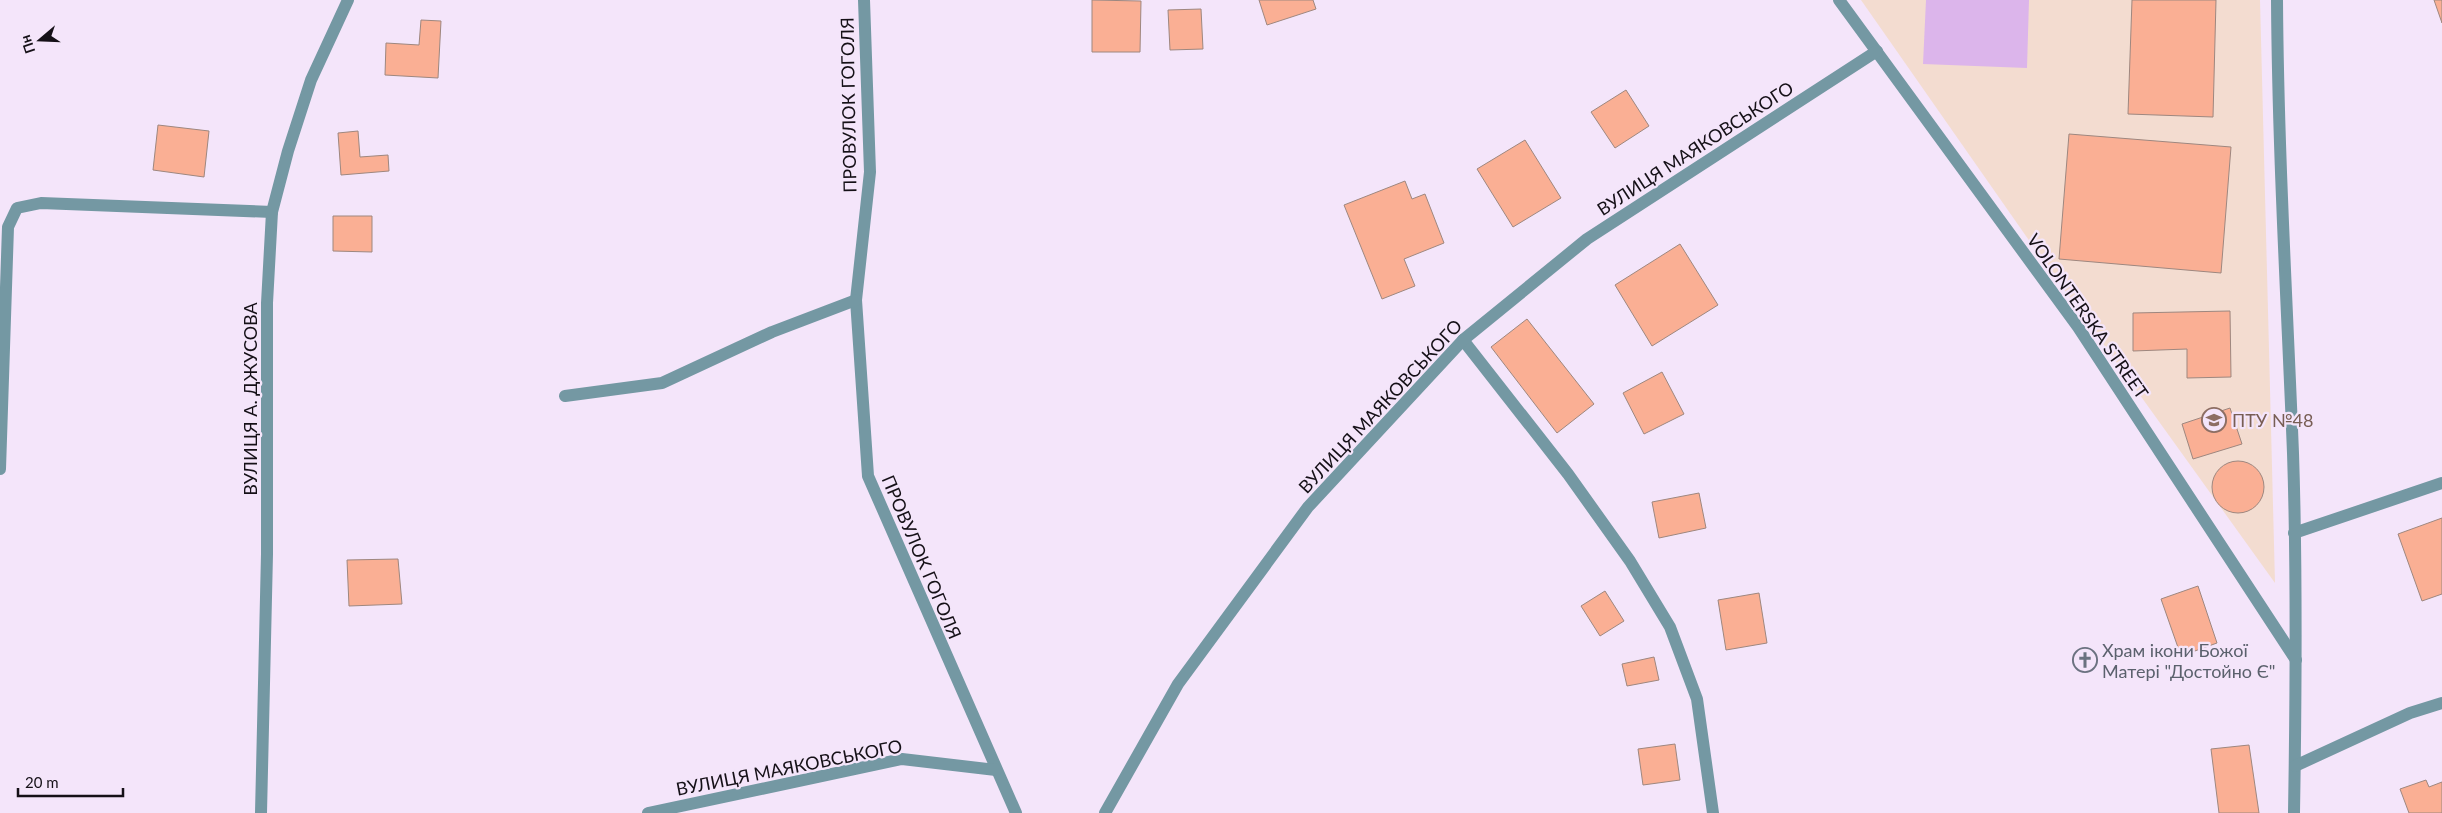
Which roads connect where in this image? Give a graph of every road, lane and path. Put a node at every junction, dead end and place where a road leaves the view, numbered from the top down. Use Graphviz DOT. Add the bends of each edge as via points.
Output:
graph roads {
  1 [pos="348,0"];
  2 [pos="864,0"];
  3 [pos="1839,0"];
  4 [pos="2277,0"];
  5 [pos="1877,51"];
  6 [pos="272,212"];
  7 [pos="856,300"];
  8 [pos="1463,340"];
  9 [pos="565,396"];
  10 [pos="0,469"];
  11 [pos="2442,483"];
  12 [pos="2294,533"];
  13 [pos="2296,660"];
  14 [pos="2442,703"];
  15 [pos="2295,766"];
  16 [pos="996,770"];
  17 [pos="261,813"];
  18 [pos="648,813"];
  19 [pos="1016,813"];
  20 [pos="1105,813"];
  21 [pos="1713,813"];
  22 [pos="2294,813"];
  1 -- 6 [label="street, ВУЛИЦЯ А. ДЖУСОВА" via="311,80"];
  2 -- 7 [label="street, ПРОВУЛОК ГОГОЛЯ" via="870,172"];
  3 -- 5 [label="street, VOLONTERSKA STREET"];
  4 -- 12 [label="street" via="2278,126"];
  5 -- 8 [label="street, ВУЛИЦЯ МАЯКОВСЬКОГО" via="1586,239"];
  5 -- 13 [label="street, VOLONTERSKA STREET" via="2078,327"];
  6 -- 10 [label="street" via="41,203 17,208 8,227"];
  6 -- 17 [label="street, ВУЛИЦЯ А. ДЖУСОВА" via="267,303 267,554"];
  7 -- 9 [label="street" via="772,332 662,383"];
  7 -- 16 [label="street, ПРОВУЛОК ГОГОЛЯ" via="868,476"];
  8 -- 20 [label="street, ВУЛИЦЯ МАЯКОВСЬКОГО" via="1308,507 1178,684"];
  8 -- 21 [label="street" via="1568,474 1630,561 1670,627 1697,699"];
  11 -- 12 [label="street"];
  12 -- 13 [label="street"];
  13 -- 15 [label="street"];
  14 -- 15 [label="street" via="2410,713"];
  15 -- 22 [label="street"];
  16 -- 18 [label="street, ВУЛИЦЯ МАЯКОВСЬКОГО" via="902,759"];
  16 -- 19 [label="street, ПРОВУЛОК ГОГОЛЯ"];
}
